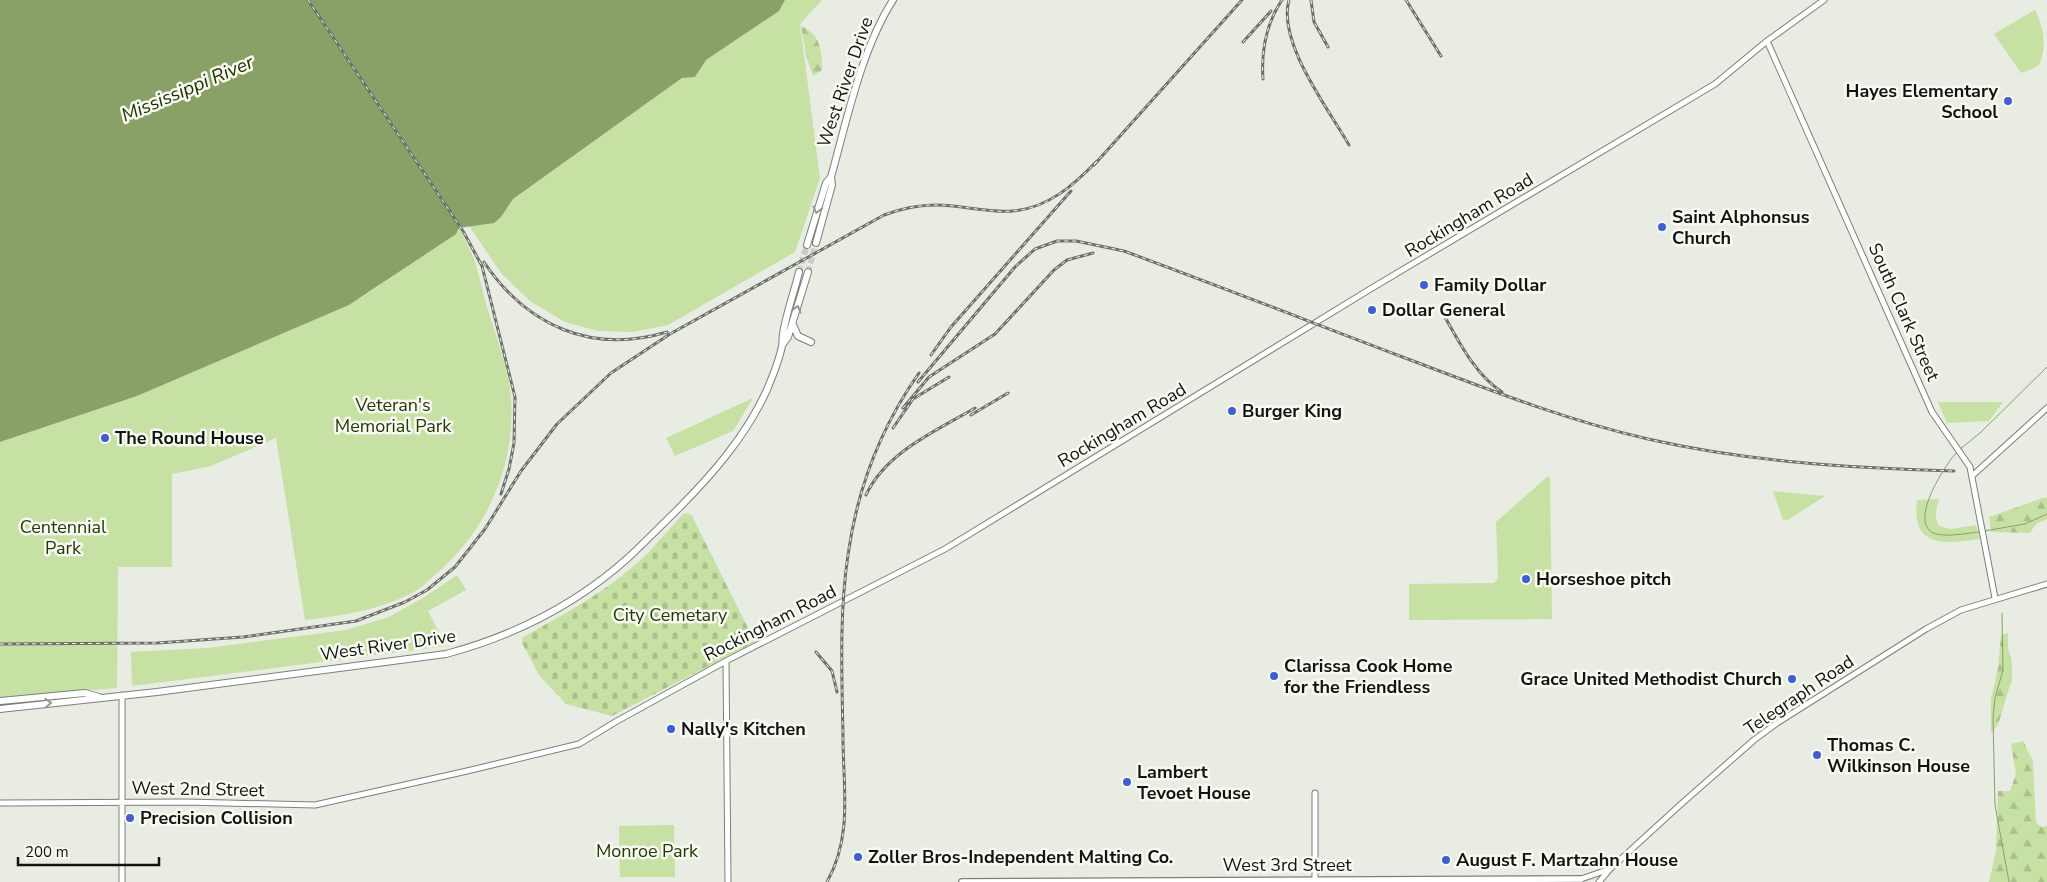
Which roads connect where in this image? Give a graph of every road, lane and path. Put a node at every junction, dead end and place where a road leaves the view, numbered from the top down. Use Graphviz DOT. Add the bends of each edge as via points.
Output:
graph roads {
  1 [pos="893,0"];
  2 [pos="1824,0"];
  3 [pos="1767,41"];
  4 [pos="831,176"];
  5 [pos="816,243"];
  6 [pos="807,245"];
  7 [pos="800,272"];
  8 [pos="808,272"];
  9 [pos="792,324"];
  10 [pos="811,342"];
  11 [pos="783,344"];
  12 [pos="2047,408"];
  13 [pos="1972,476"];
  14 [pos="2047,584"];
  15 [pos="1996,598"];
  16 [pos="726,661"];
  17 [pos="122,695"];
  18 [pos="101,697"];
  19 [pos="0,701"];
  20 [pos="0,709"];
  21 [pos="394,787"];
  22 [pos="1315,794"];
  23 [pos="121,802"];
  24 [pos="0,803"];
  25 [pos="1610,869"];
  26 [pos="1584,880"];
  27 [pos="1315,881"];
  28 [pos="1507,881"];
  29 [pos="122,882"];
  30 [pos="728,882"];
  31 [pos="962,882"];
  32 [pos="1600,882"];
  1 -- 4 [label="main road, West River Drive" via="870,47"];
  2 -- 3 [label="street, Rockingham Road"];
  3 -- 13 [label="street, South Clark Street" via="1932,412 1970,466"];
  3 -- 16 [label="street, Rockingham Road" via="1715,84 1372,288 954,544"];
  4 -- 5 [label="main road, West River Drive" via="832,185"];
  4 -- 6 [label="main road, West River Drive, one-way" via="826,182"];
  7 -- 11 [label="main road, West River Drive" via="782,335"];
  9 -- 8 [label="main road, West River Drive, one-way"];
  9 -- 10 [label="main road" via="798,336"];
  9 -- 11 [label="main road, West River Drive"];
  11 -- 17 [label="main road, West River Drive" via="760,404 735,444 689,498 628,558 546,616 501,636 446,654"];
  12 -- 13 [label="street"];
  13 -- 15 [label="street, South Clark Street"];
  14 -- 15 [label="street, Telegraph Road"];
  15 -- 25 [label="street, Telegraph Road" via="1938,622 1777,723"];
  16 -- 21 [label="street, Rockingham Road" via="579,744"];
  16 -- 30 [label="street"];
  17 -- 18 [label="main road, West River Drive"];
  17 -- 23 [label="street"];
  18 -- 19 [label="main road, West River Drive" via="86,693"];
  20 -- 18 [label="main road, West River Drive, one-way"];
  21 -- 23 [label="street, West 2nd Street" via="315,805"];
  22 -- 27 [label="street"];
  23 -- 24 [label="street, West 2nd Street"];
  23 -- 29 [label="street"];
  25 -- 26 [label="street, West 3rd Street"];
  25 -- 32 [label="street, Telegraph Road"];
  26 -- 28 [label="main road, West 3rd Street"];
  27 -- 28 [label="main road, West 3rd Street"];
  27 -- 31 [label="main road, West 3rd Street"];
}
